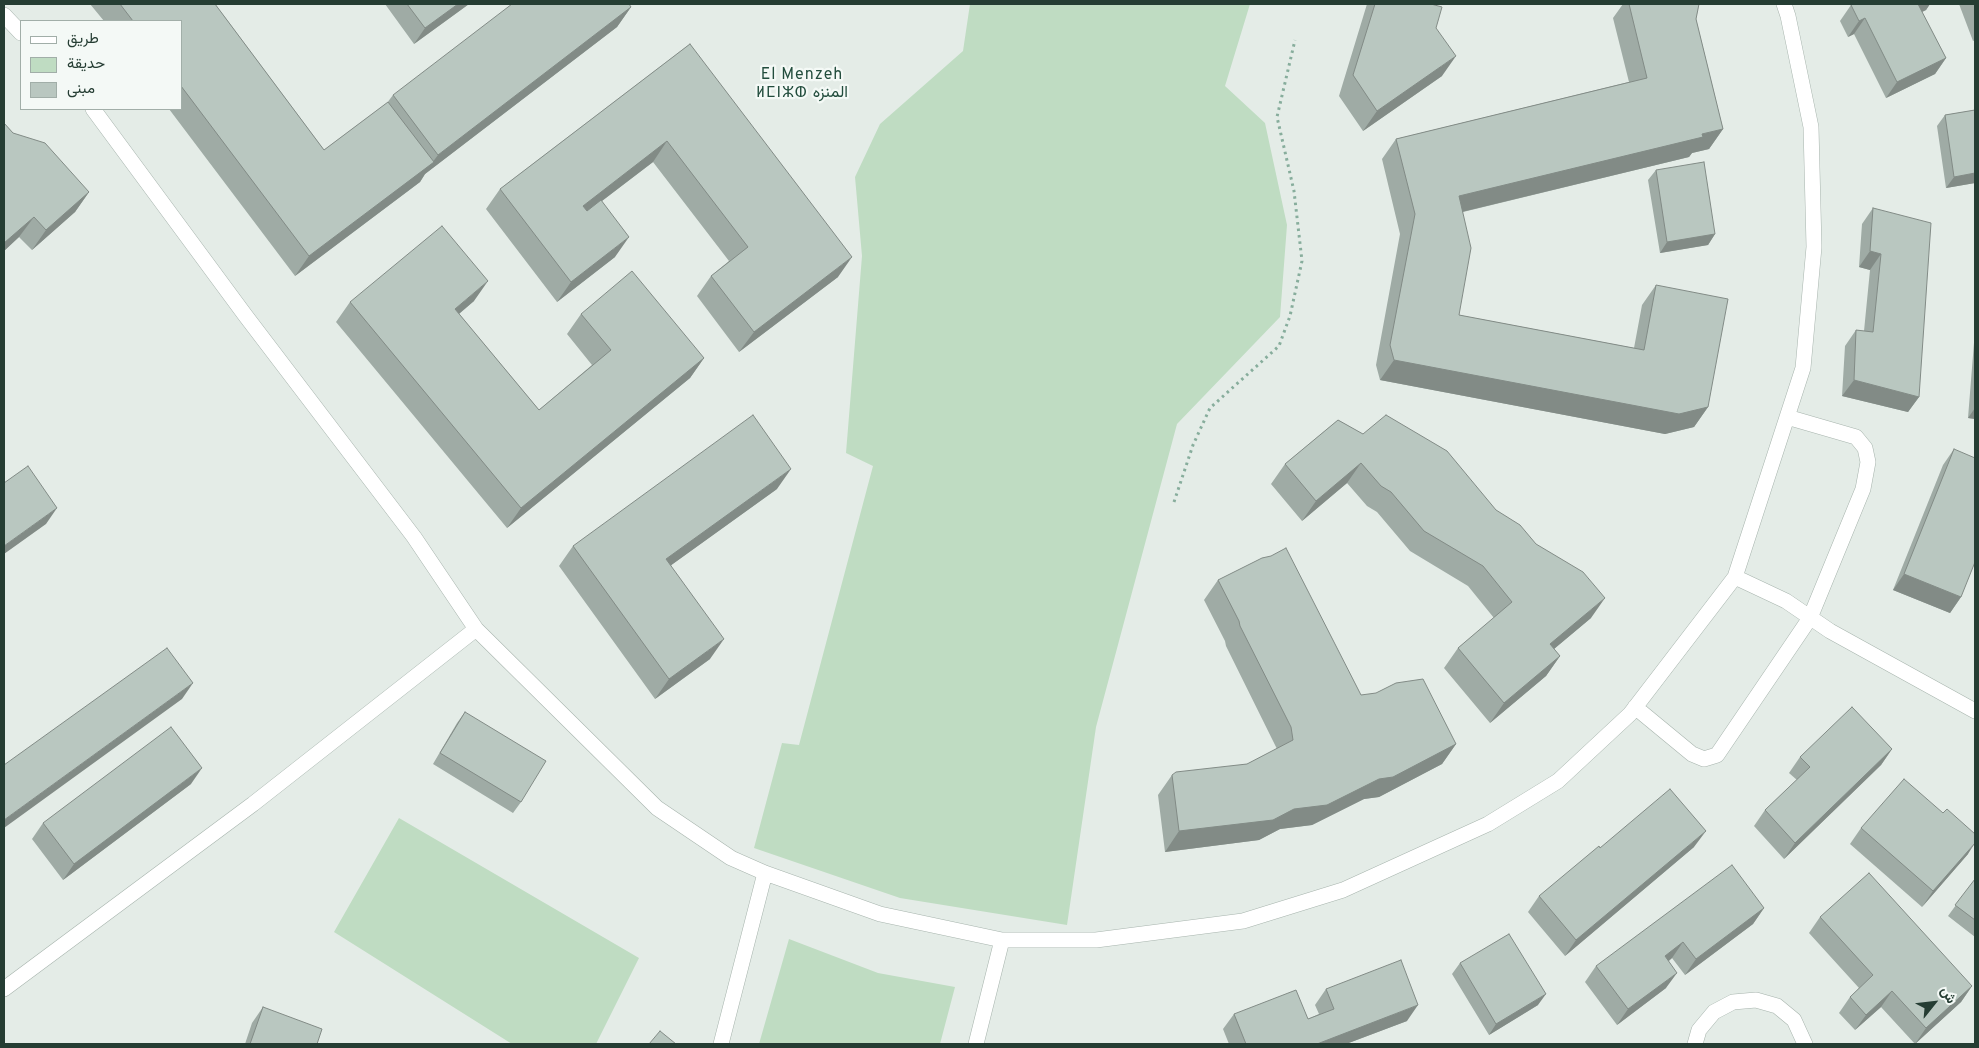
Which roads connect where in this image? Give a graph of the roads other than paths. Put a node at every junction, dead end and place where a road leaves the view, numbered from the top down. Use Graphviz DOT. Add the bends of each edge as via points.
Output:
graph roads {
  1 [pos="1784,4"];
  2 [pos="4,15"];
  3 [pos="20,32"];
  4 [pos="94,110"];
  5 [pos="1787,417"];
  6 [pos="1735,577"];
  7 [pos="1810,618"];
  8 [pos="476,629"];
  9 [pos="1635,707"];
  10 [pos="1975,711"];
  11 [pos="765,873"];
  12 [pos="1002,940"];
  13 [pos="4,989"];
  14 [pos="721,1044"];
  15 [pos="976,1044"];
  16 [pos="1695,1044"];
  17 [pos="1805,1044"];
  1 -- 5 [label="street" via="1811,127 1814,246 1803,368"];
  2 -- 3 [label="street"];
  4 -- 8 [label="street" via="414,537"];
  5 -- 6 [label="street"];
  5 -- 7 [label="street" via="1856,437 1865,448 1868,462 1863,489"];
  6 -- 7 [label="street" via="1786,601"];
  6 -- 9 [label="street"];
  7 -- 9 [label="street" via="1718,755 1704,759 1692,754"];
  7 -- 10 [label="street"];
  8 -- 11 [label="street" via="658,808 731,858"];
  8 -- 13 [label="street" via="253,804"];
  9 -- 12 [label="street" via="1558,781 1488,824 1343,890 1243,921 1096,940"];
  11 -- 12 [label="street" via="880,914"];
  11 -- 14 [label="street"];
  12 -- 15 [label="street"];
  16 -- 17 [label="street" via="1700,1030 1714,1012 1733,1002 1756,1000 1776,1006 1794,1020"];
}
